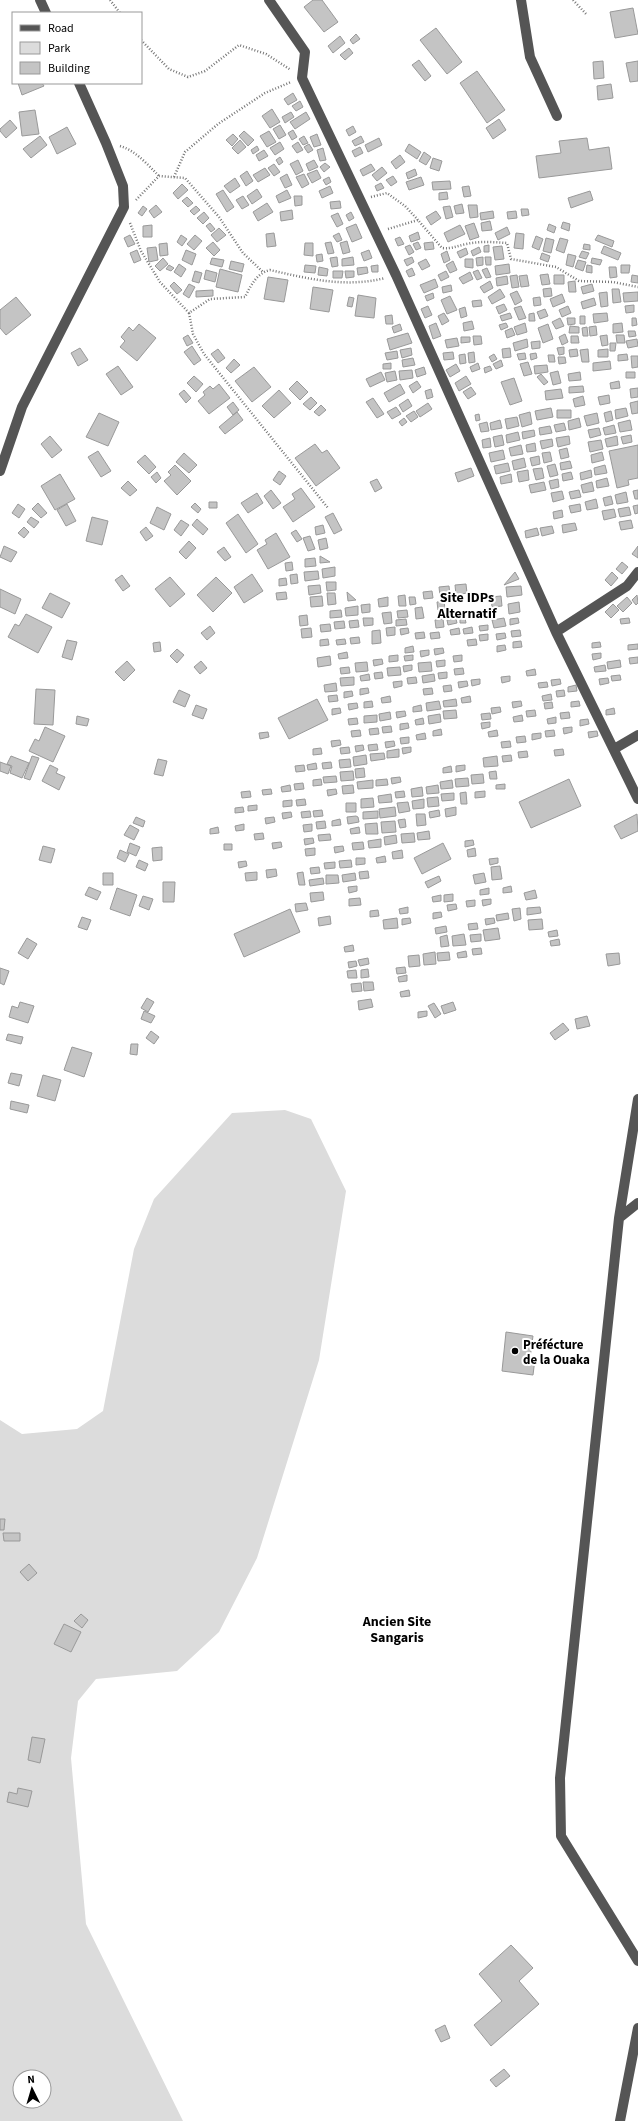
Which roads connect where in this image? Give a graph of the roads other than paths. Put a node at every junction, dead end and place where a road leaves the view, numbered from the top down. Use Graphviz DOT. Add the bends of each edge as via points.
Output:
graph roads {
  1 [pos="40,0"];
  2 [pos="269,0"];
  3 [pos="521,0"];
  4 [pos="46,12"];
  5 [pos="79,84"];
  6 [pos="557,116"];
  7 [pos="0,471"];
  8 [pos="638,572"];
  9 [pos="556,632"];
  10 [pos="638,735"];
  11 [pos="614,749"];
  12 [pos="638,799"];
  13 [pos="638,1099"];
  14 [pos="638,1203"];
  15 [pos="619,1218"];
  16 [pos="638,1961"];
  17 [pos="638,2028"];
  18 [pos="620,2121"];
  1 -- 4 [label="street"];
  2 -- 9 [label="street" via="305,52 302,78 396,275"];
  3 -- 6 [label="street" via="530,56"];
  5 -- 7 [label="street" via="123,186 124,207 22,407"];
  8 -- 9 [label="street" via="627,586"];
  9 -- 11 [label="street"];
  10 -- 11 [label="street"];
  11 -- 12 [label="street"];
  13 -- 15 [label="street"];
  14 -- 15 [label="street"];
  15 -- 16 [label="street" via="560,1778 561,1836"];
  17 -- 18 [label="street"];
}
